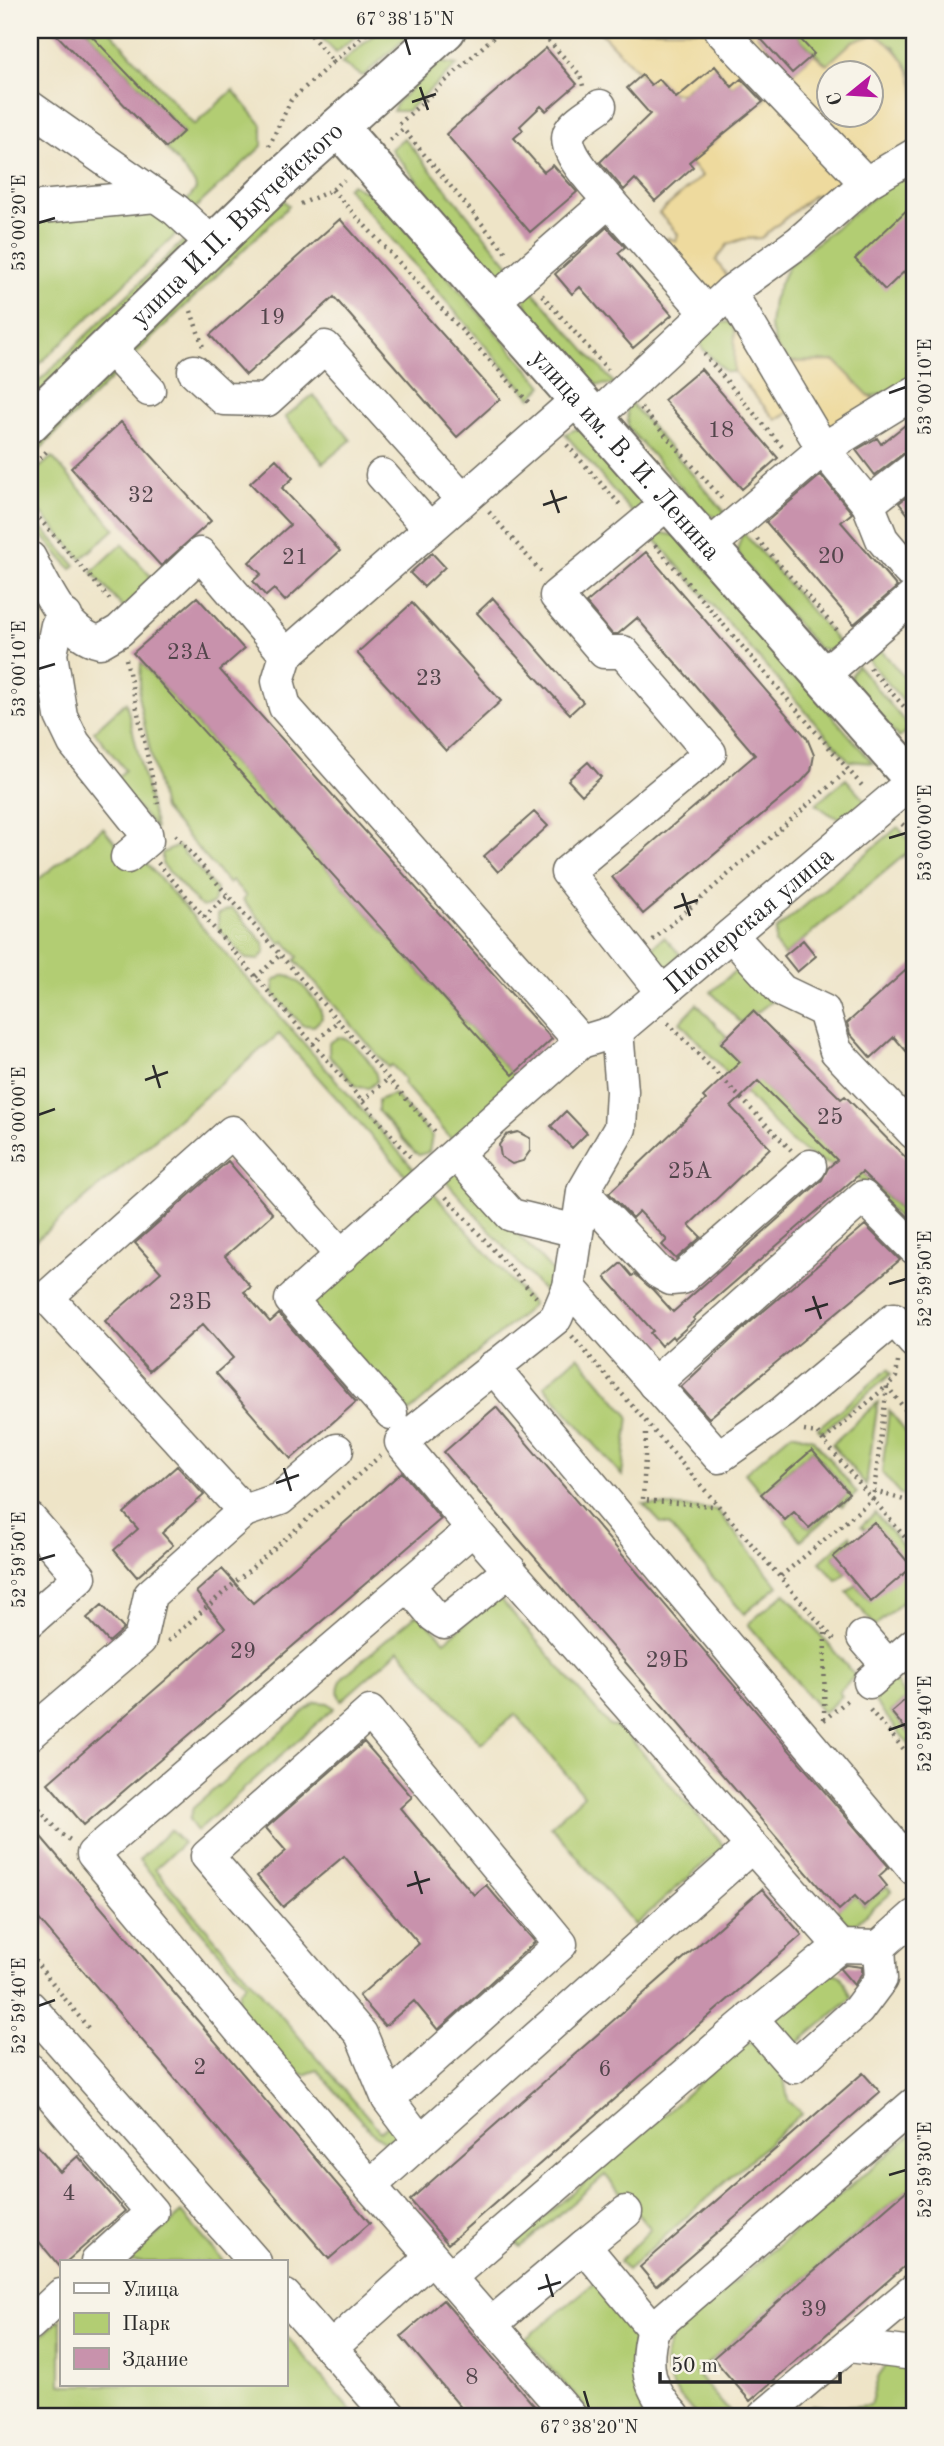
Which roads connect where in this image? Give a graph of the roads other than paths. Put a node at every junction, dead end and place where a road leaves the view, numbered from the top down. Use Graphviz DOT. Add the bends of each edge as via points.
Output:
graph roads {
  1 [pos="446,30"];
  2 [pos="720,30"];
  3 [pos="30,107"];
  4 [pos="595,110"];
  5 [pos="338,127"];
  6 [pos="914,155"];
  7 [pos="866,183"];
  8 [pos="156,196"];
  9 [pos="609,201"];
  10 [pos="30,208"];
  11 [pos="214,244"];
  12 [pos="492,303"];
  13 [pos="718,303"];
  14 [pos="109,347"];
  15 [pos="194,371"];
  16 [pos="149,390"];
  17 [pos="914,393"];
  18 [pos="586,409"];
  19 [pos="30,423"];
  20 [pos="812,459"];
  21 [pos="914,468"];
  22 [pos="382,475"];
  23 [pos="466,495"];
  24 [pos="668,503"];
  25 [pos="868,504"];
  26 [pos="429,528"];
  27 [pos="708,547"];
  28 [pos="30,558"];
  29 [pos="914,570"];
  30 [pos="914,596"];
  31 [pos="48,606"];
  32 [pos="286,655"];
  33 [pos="821,676"];
  34 [pos="914,780"];
  35 [pos="135,851"];
  36 [pos="731,935"];
  37 [pos="664,1003"];
  38 [pos="617,1031"];
  39 [pos="578,1045"];
  40 [pos="914,1133"];
  41 [pos="457,1155"];
  42 [pos="810,1166"];
  43 [pos="583,1192"];
  44 [pos="577,1231"];
  45 [pos="914,1248"];
  46 [pos="342,1256"];
  47 [pos="569,1287"];
  48 [pos="907,1321"];
  49 [pos="493,1367"];
  50 [pos="654,1384"];
  51 [pos="391,1413"];
  52 [pos="337,1450"];
  53 [pos="244,1511"];
  54 [pos="30,1519"];
  55 [pos="473,1529"];
  56 [pos="510,1570"];
  57 [pos="408,1585"];
  58 [pos="30,1621"];
  59 [pos="863,1637"];
  60 [pos="914,1644"];
  61 [pos="30,1734"];
  62 [pos="752,1846"];
  63 [pos="914,1869"];
  64 [pos="914,1916"];
  65 [pos="840,1946"];
  66 [pos="878,1947"];
  67 [pos="30,2007"];
  68 [pos="751,2018"];
  69 [pos="59,2040"];
  70 [pos="30,2068"];
  71 [pos="388,2099"];
  72 [pos="914,2104"];
  73 [pos="419,2140"];
  74 [pos="370,2186"];
  75 [pos="626,2212"];
  76 [pos="584,2246"];
  77 [pos="99,2260"];
  78 [pos="253,2260"];
  79 [pos="440,2268"];
  80 [pos="914,2290"];
  81 [pos="287,2298"];
  82 [pos="490,2325"];
  83 [pos="653,2329"];
  84 [pos="849,2346"];
  85 [pos="331,2348"];
  86 [pos="914,2354"];
  87 [pos="390,2416"];
  88 [pos="570,2416"];
  89 [pos="674,2416"];
  90 [pos="764,2416"];
  1 -- 5 [label="main road, улица И.П. Выучейского"];
  2 -- 7 [label="street"];
  3 -- 8 [label="street"];
  4 -- 9 [label="street" via="570,130 569,152"];
  5 -- 11 [label="main road, улица И.П. Выучейского"];
  5 -- 12 [label="main road, улица им. В. И. Ленина"];
  6 -- 7 [label="street"];
  7 -- 13 [label="street" via="799,242"];
  8 -- 10 [label="street"];
  8 -- 11 [label="street"];
  9 -- 12 [label="street"];
  9 -- 13 [label="street"];
  11 -- 14 [label="main road, улица И.П. Выучейского"];
  12 -- 18 [label="main road, улица им. В. И. Ленина"];
  13 -- 18 [label="street" via="626,390"];
  13 -- 20 [label="street"];
  14 -- 16 [label="street"];
  14 -- 19 [label="main road, улица И.П. Выучейского"];
  15 -- 23 [label="street" via="224,399 267,400 325,347"];
  17 -- 20 [label="street"];
  18 -- 23 [label="street" via="504,445"];
  18 -- 24 [label="main road, улица им. В. И. Ленина"];
  20 -- 25 [label="street"];
  20 -- 27 [label="street"];
  21 -- 25 [label="street"];
  22 -- 26 [label="street"];
  23 -- 26 [label="street"];
  24 -- 27 [label="main road, улица им. В. И. Ленина"];
  24 -- 37 [label="street" via="556,596 604,652 624,653 710,753 567,872 634,956"];
  25 -- 29 [label="street" via="882,539 908,570"];
  26 -- 32 [label="street"];
  27 -- 33 [label="main road, улица им. В. И. Ленина"];
  28 -- 31 [label="street"];
  30 -- 33 [label="street"];
  31 -- 32 [label="street" via="89,639 100,642 125,626 200,554"];
  31 -- 35 [label="street" via="57,625 51,654 61,716 74,743 146,833 147,840"];
  32 -- 39 [label="street" via="278,681 285,707"];
  33 -- 34 [label="main road, улица им. В. И. Ленина"];
  34 -- 36 [label="street, Пионерская улица"];
  36 -- 37 [label="street, Пионерская улица"];
  36 -- 40 [label="street" via="782,991 824,1011 835,1051"];
  37 -- 38 [label="street, Пионерская улица"];
  38 -- 39 [label="street, Пионерская улица"];
  38 -- 43 [label="street" via="620,1128"];
  39 -- 41 [label="street"];
  41 -- 44 [label="street" via="511,1215"];
  41 -- 46 [label="street"];
  42 -- 43 [label="street" via="682,1278 671,1279 658,1272"];
  43 -- 44 [label="street"];
  44 -- 47 [label="street"];
  45 -- 50 [label="street" via="863,1197"];
  46 -- 51 [label="street" via="291,1300"];
  46 -- 53 [label="street" via="232,1132 47,1297"];
  47 -- 49 [label="street" via="556,1318"];
  47 -- 50 [label="street"];
  48 -- 50 [label="street" via="719,1457"];
  49 -- 55 [label="street" via="401,1442"];
  49 -- 63 [label="street" via="814,1728"];
  52 -- 53 [label="street" via="280,1499"];
  53 -- 61 [label="street" via="150,1595 140,1640"];
  54 -- 58 [label="street" via="80,1577"];
  55 -- 56 [label="street"];
  55 -- 57 [label="street"];
  56 -- 57 [label="street" via="444,1623"];
  56 -- 62 [label="street"];
  57 -- 74 [label="street" via="93,1854"];
  59 -- 60 [label="street" via="872,1680"];
  62 -- 65 [label="street"];
  62 -- 73 [label="street"];
  64 -- 66 [label="street"];
  65 -- 66 [label="street"];
  65 -- 68 [label="street"];
  66 -- 68 [label="street" via="881,1979 858,2010 794,2067"];
  67 -- 69 [label="street"];
  68 -- 79 [label="street"];
  69 -- 70 [label="street"];
  69 -- 78 [label="street"];
  70 -- 77 [label="street" via="152,2212"];
  71 -- 71 [label="street" via="561,1944 370,1712 206,1856 361,2034"];
  71 -- 73 [label="street"];
  72 -- 83 [label="street"];
  73 -- 74 [label="street"];
  74 -- 79 [label="street"];
  75 -- 76 [label="street"];
  76 -- 82 [label="street"];
  76 -- 83 [label="street"];
  79 -- 82 [label="street"];
  79 -- 85 [label="street"];
  80 -- 84 [label="street"];
  81 -- 85 [label="street"];
  82 -- 88 [label="street"];
  83 -- 89 [label="street" via="646,2353 649,2383"];
  84 -- 86 [label="street"];
  84 -- 90 [label="street"];
  85 -- 87 [label="street"];
}
